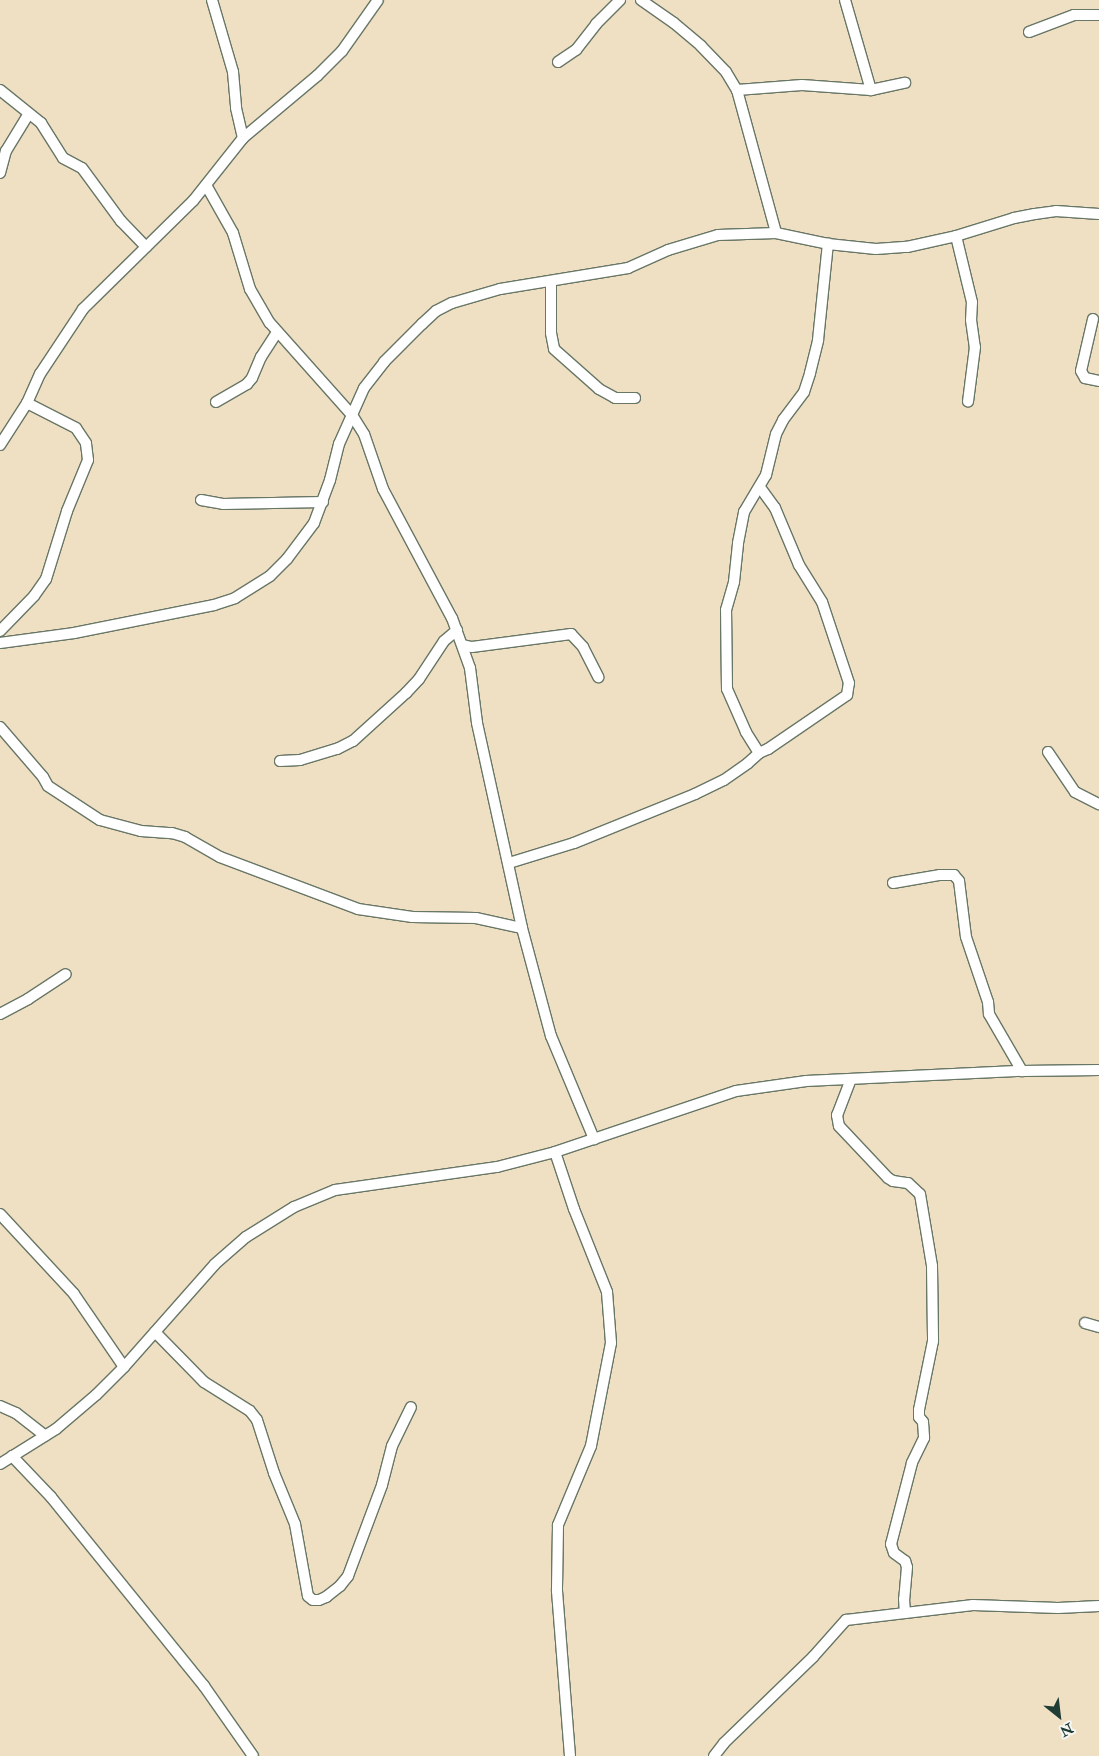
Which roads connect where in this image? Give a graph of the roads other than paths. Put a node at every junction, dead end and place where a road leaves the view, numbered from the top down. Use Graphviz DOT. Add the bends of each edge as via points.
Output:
graph roads {
  1 [pos="212,0"];
  2 [pos="378,0"];
  3 [pos="620,0"];
  4 [pos="642,0"];
  5 [pos="845,0"];
  6 [pos="1099,16"];
  7 [pos="1029,32"];
  8 [pos="558,62"];
  9 [pos="905,83"];
  10 [pos="0,90"];
  11 [pos="737,90"];
  12 [pos="871,90"];
  13 [pos="28,115"];
  14 [pos="243,138"];
  15 [pos="0,173"];
  16 [pos="206,186"];
  17 [pos="1099,214"];
  18 [pos="776,233"];
  19 [pos="956,236"];
  20 [pos="828,244"];
  21 [pos="146,247"];
  22 [pos="552,282"];
  23 [pos="1093,319"];
  24 [pos="277,332"];
  25 [pos="1099,381"];
  26 [pos="635,398"];
  27 [pos="216,402"];
  28 [pos="968,402"];
  29 [pos="27,403"];
  30 [pos="352,415"];
  31 [pos="0,445"];
  32 [pos="760,487"];
  33 [pos="201,500"];
  34 [pos="323,502"];
  35 [pos="457,630"];
  36 [pos="0,631"];
  37 [pos="0,643"];
  38 [pos="463,645"];
  39 [pos="598,677"];
  40 [pos="0,727"];
  41 [pos="1048,752"];
  42 [pos="759,753"];
  43 [pos="280,761"];
  44 [pos="1099,804"];
  45 [pos="509,863"];
  46 [pos="893,883"];
  47 [pos="522,928"];
  48 [pos="66,974"];
  49 [pos="0,1014"];
  50 [pos="1099,1070"];
  51 [pos="1022,1071"];
  52 [pos="851,1080"];
  53 [pos="594,1139"];
  54 [pos="555,1152"];
  55 [pos="0,1214"];
  56 [pos="1084,1323"];
  57 [pos="1099,1327"];
  58 [pos="155,1332"];
  59 [pos="124,1367"];
  60 [pos="0,1406"];
  61 [pos="411,1408"];
  62 [pos="45,1436"];
  63 [pos="12,1456"];
  64 [pos="0,1464"];
  65 [pos="1099,1606"];
  66 [pos="905,1613"];
  67 [pos="253,1756"];
  68 [pos="570,1756"];
  69 [pos="714,1756"];
  1 -- 14 [label="street" via="233,72"];
  2 -- 14 [label="street" via="342,51"];
  3 -- 8 [label="street" via="576,50"];
  4 -- 11 [label="street" via="701,46 726,72"];
  5 -- 12 [label="street"];
  6 -- 7 [label="street" via="1074,15"];
  9 -- 12 [label="street"];
  10 -- 13 [label="street"];
  11 -- 12 [label="street" via="802,85"];
  11 -- 18 [label="street"];
  13 -- 15 [label="street" via="6,151"];
  13 -- 21 [label="street" via="41,123 63,158 82,168 121,221"];
  14 -- 16 [label="street"];
  16 -- 21 [label="street"];
  16 -- 24 [label="street" via="239,247 250,289"];
  17 -- 19 [label="street" via="1056,211 1035,214"];
  18 -- 20 [label="street"];
  18 -- 22 [label="street" via="718,235 668,250 628,268"];
  19 -- 20 [label="street" via="876,250"];
  19 -- 28 [label="street" via="972,302 975,347"];
  20 -- 32 [label="street" via="818,340 810,373 804,392 776,434"];
  21 -- 29 [label="street" via="83,309 40,374"];
  22 -- 26 [label="street" via="551,333 554,349 599,389 615,398"];
  22 -- 30 [label="street" via="470,296 436,311 372,377"];
  23 -- 25 [label="street" via="1081,372 1085,378"];
  24 -- 27 [label="street" via="247,384"];
  24 -- 30 [label="street"];
  29 -- 31 [label="street"];
  29 -- 36 [label="street" via="76,428 86,443 88,460 66,511 46,579"];
  30 -- 34 [label="street" via="339,444"];
  30 -- 35 [label="street" via="364,434 383,489"];
  32 -- 42 [label="street" via="744,512 737,564 726,610 727,689"];
  32 -- 42 [label="street" via="775,508 799,565 822,602 849,688 843,699"];
  33 -- 34 [label="street" via="222,504"];
  34 -- 37 [label="street" via="314,523 287,559 258,584 235,598 74,634"];
  35 -- 38 [label="street"];
  35 -- 43 [label="street" via="444,641 406,693 353,741 300,760"];
  38 -- 39 [label="street" via="472,647 572,634 584,648"];
  38 -- 45 [label="street"];
  40 -- 47 [label="street" via="48,786 100,820 185,837 220,857 358,908 412,917 476,918"];
  41 -- 44 [label="street" via="1075,792"];
  42 -- 45 [label="street" via="724,780 661,810 574,843"];
  45 -- 47 [label="street"];
  46 -- 51 [label="street" via="940,875 954,876 959,881 966,937 989,1014"];
  47 -- 53 [label="street" via="552,1036"];
  48 -- 49 [label="street"];
  50 -- 51 [label="street"];
  51 -- 52 [label="street"];
  52 -- 53 [label="street" via="806,1081 736,1092"];
  52 -- 66 [label="street" via="837,1116 839,1126 888,1178 908,1183 920,1194 932,1266 933,1341 919,1410 924,1438 912,1463 891,1544 894,1553 907,1566"];
  53 -- 54 [label="street"];
  54 -- 58 [label="street" via="497,1167 335,1190 294,1207 246,1237 215,1264"];
  54 -- 68 [label="street" via="607,1292 611,1342 592,1446 558,1525 557,1592"];
  55 -- 59 [label="street" via="74,1294"];
  56 -- 57 [label="street"];
  58 -- 59 [label="street"];
  58 -- 61 [label="street" via="204,1382 250,1411 257,1420 295,1524 308,1596 313,1600 326,1597 348,1576 382,1485 392,1446"];
  59 -- 62 [label="street" via="74,1414"];
  60 -- 62 [label="street"];
  62 -- 63 [label="street"];
  63 -- 64 [label="street"];
  63 -- 67 [label="street" via="51,1497 204,1686"];
  65 -- 66 [label="street" via="973,1605"];
  66 -- 69 [label="street" via="846,1620"];
}
